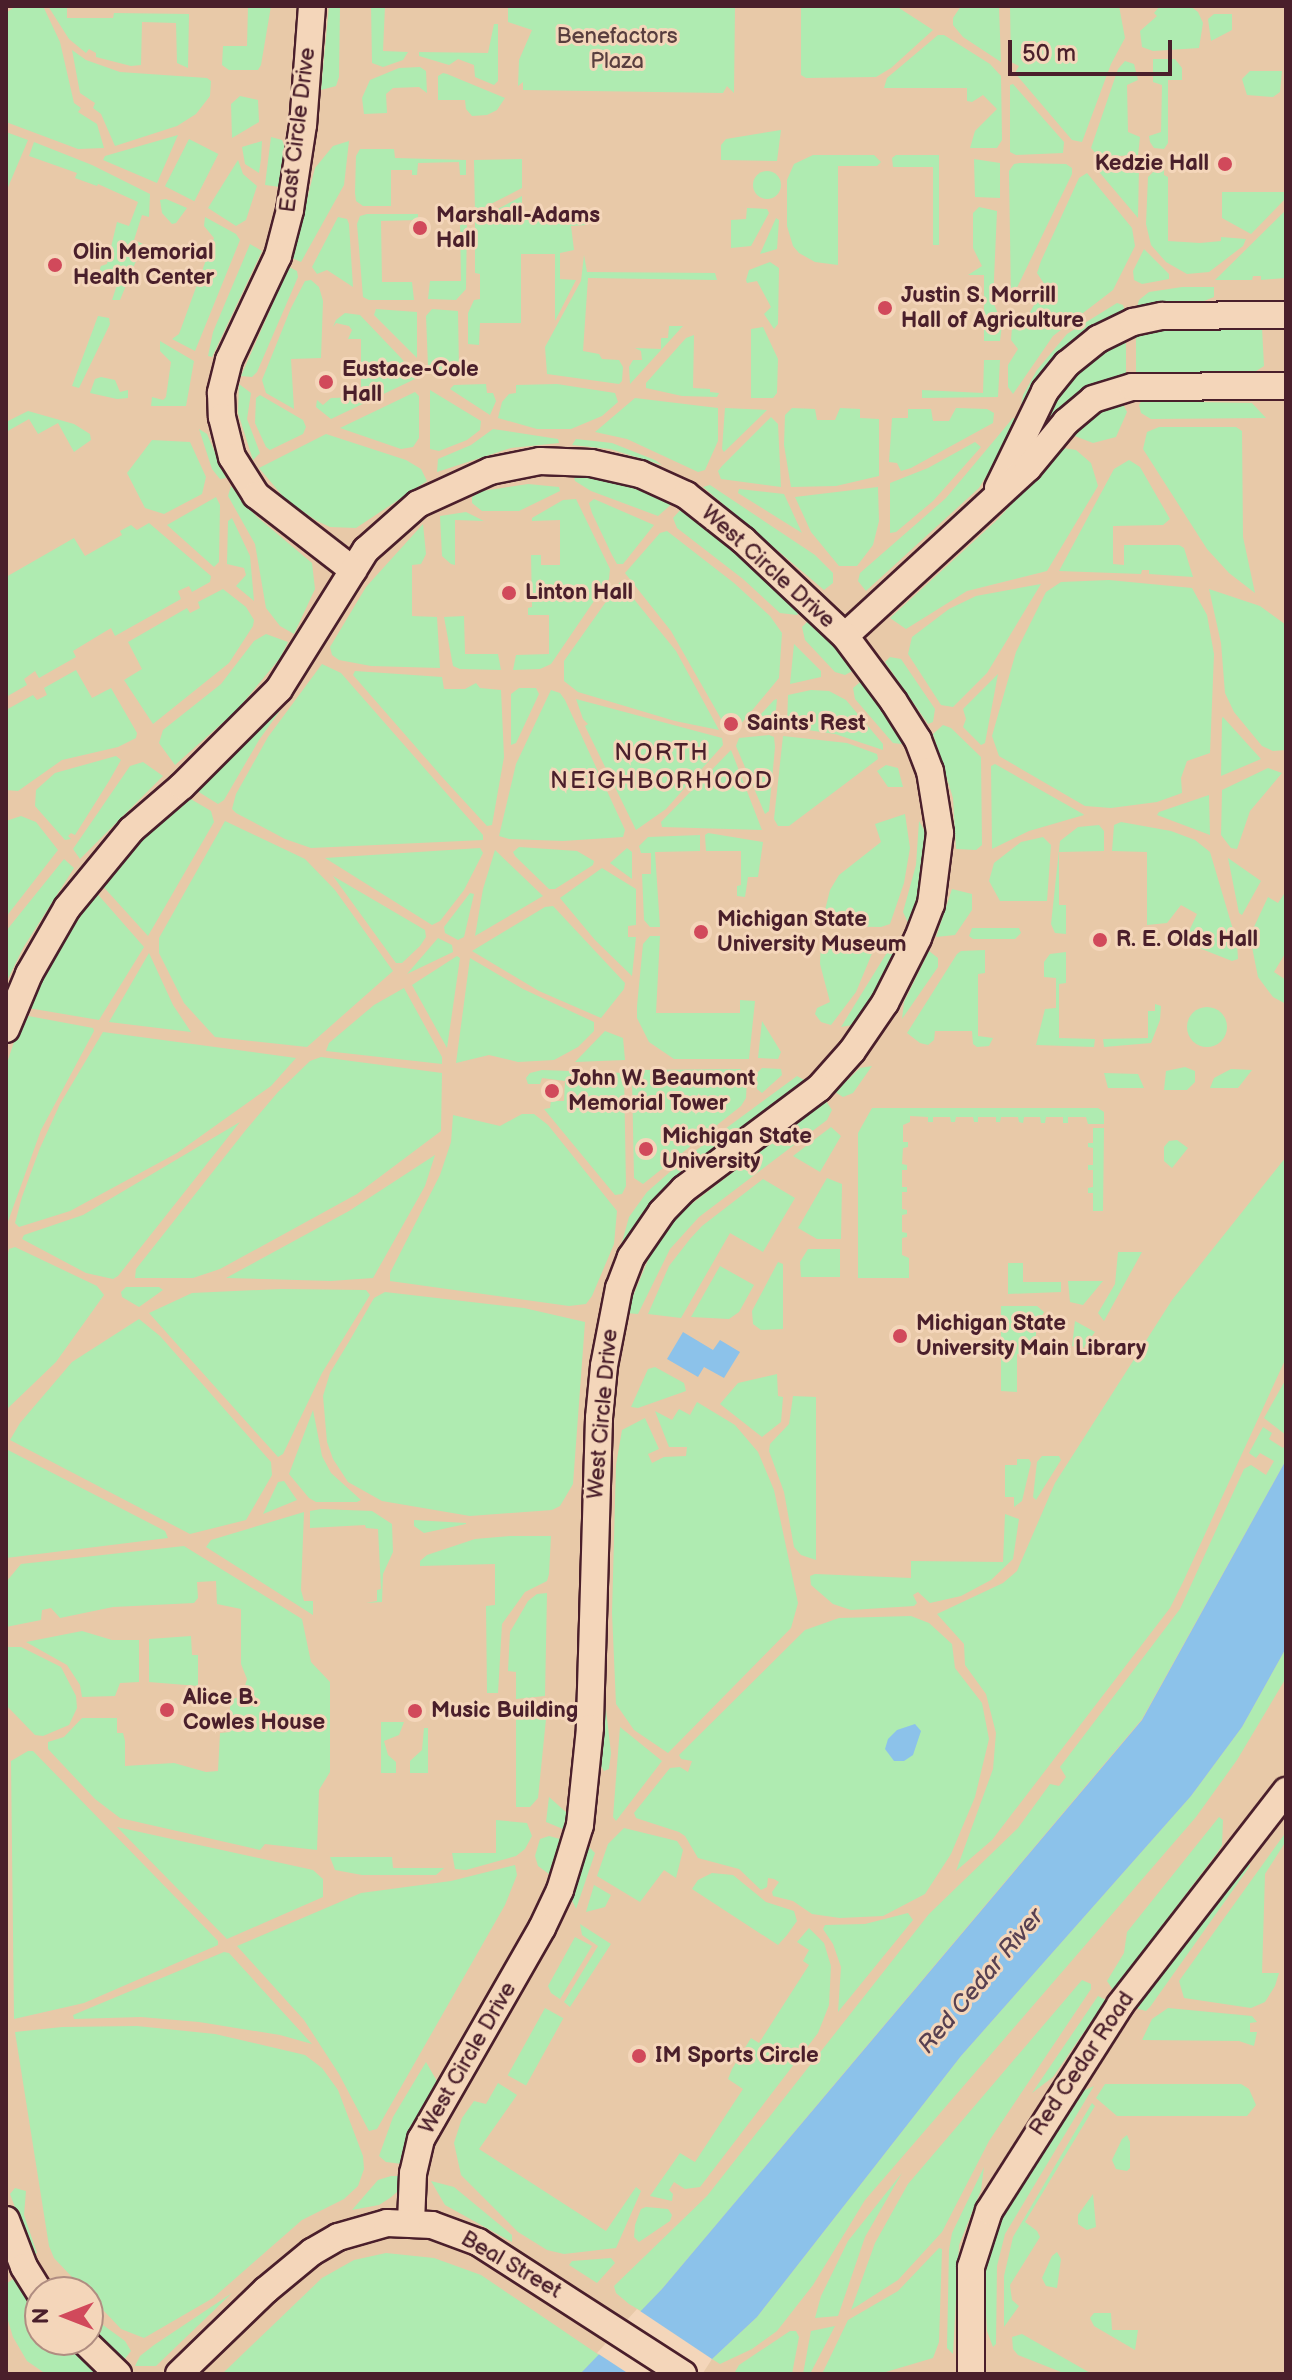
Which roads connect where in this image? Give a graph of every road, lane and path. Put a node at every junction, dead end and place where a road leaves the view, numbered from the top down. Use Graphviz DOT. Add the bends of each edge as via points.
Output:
graph roads {
  1 [pos="312,6"];
  2 [pos="1286,315"];
  3 [pos="1286,386"];
  4 [pos="991,503"];
  5 [pos="353,570"];
  6 [pos="845,636"];
  7 [pos="6,1029"];
  8 [pos="1286,1791"];
  9 [pos="6,2220"];
  10 [pos="411,2223"];
  11 [pos="30,2276"];
  12 [pos="99,2356"];
  13 [pos="118,2374"];
  14 [pos="179,2374"];
  15 [pos="683,2374"];
  16 [pos="971,2374"];
  1 -- 5 [label="street, East Circle Drive" via="290,210 278,256 229,360 222,417 232,457 256,495"];
  2 -- 4 [label="street" via="1162,316 1133,322 1098,339 1045,391"];
  3 -- 4 [label="street" via="1132,387 1105,393 1078,409"];
  4 -- 6 [label="street"];
  5 -- 6 [label="street, West Circle Drive" via="399,518 464,479 514,465 591,463 640,474 686,495 743,540"];
  5 -- 7 [label="street, West Circle Drive" via="279,689 131,830 74,899 29,974"];
  6 -- 10 [label="street, West Circle Drive" via="918,740 930,771 940,833 931,904 902,972 852,1051 819,1088 684,1189 648,1230 623,1277 611,1319 599,1418 588,1766 580,1825 542,1928 421,2139"];
  8 -- 16 [label="street, Red Cedar Road" via="1120,2005 989,2211 971,2267"];
  9 -- 11 [label="street"];
  10 -- 14 [label="street, Beal Street" via="363,2227 312,2252"];
  10 -- 15 [label="street, Beal Street" via="478,2242"];
  12 -- 13 [label="street"];
}
